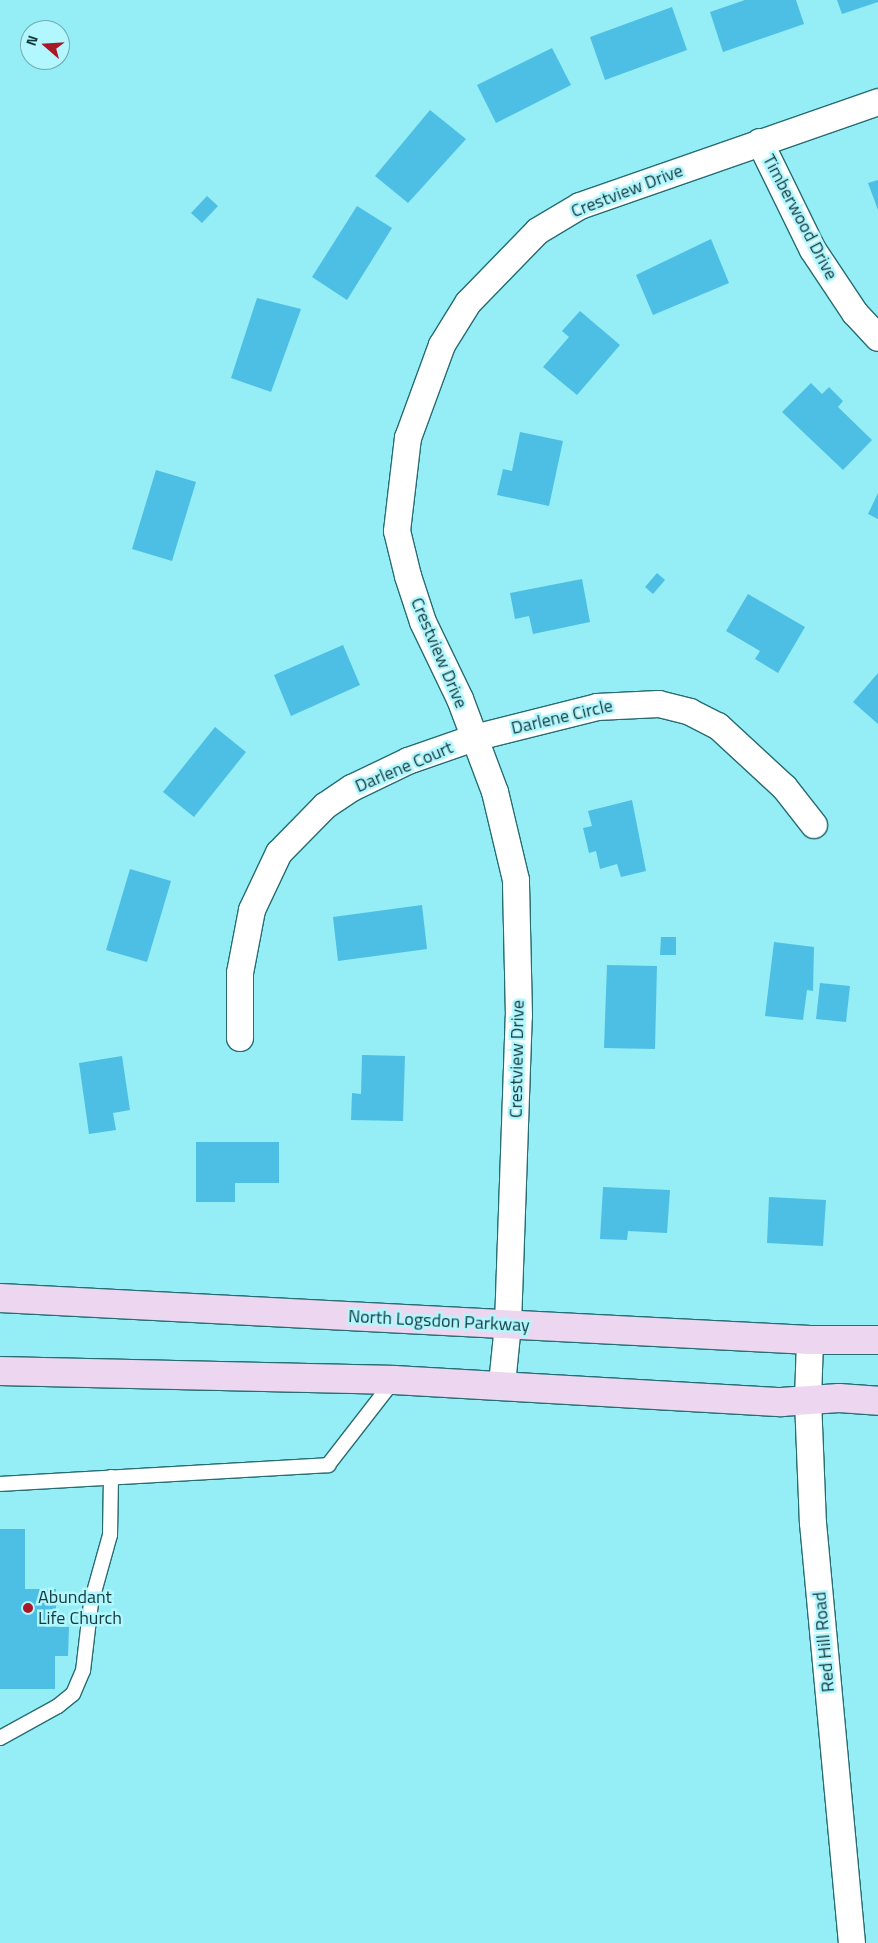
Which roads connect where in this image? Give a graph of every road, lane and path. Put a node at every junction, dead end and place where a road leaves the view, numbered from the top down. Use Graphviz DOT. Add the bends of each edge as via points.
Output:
graph roads {
  1 [pos="878,102"];
  2 [pos="760,142"];
  3 [pos="878,338"];
  4 [pos="474,738"];
  5 [pos="814,825"];
  6 [pos="240,1038"];
  7 [pos="0,1298"];
  8 [pos="508,1326"];
  9 [pos="810,1340"];
  10 [pos="878,1340"];
  11 [pos="0,1371"];
  12 [pos="394,1380"];
  13 [pos="502,1384"];
  14 [pos="808,1400"];
  15 [pos="878,1401"];
  16 [pos="111,1477"];
  17 [pos="0,1484"];
  18 [pos="0,1738"];
  19 [pos="852,1943"];
  1 -- 2 [label="street, Crestview Drive"];
  2 -- 3 [label="street, Timberwood Drive" via="813,250 855,313"];
  2 -- 4 [label="street, Crestview Drive" via="580,206 538,231 468,303 442,345 408,438 397,531 423,622 460,699"];
  4 -- 5 [label="street, Darlene Circle" via="628,703 658,704 690,712 718,726 743,745"];
  4 -- 6 [label="street, Darlene Court" via="408,761 352,788 325,806 280,853 252,910 240,973"];
  4 -- 8 [label="street, Crestview Drive" via="506,834 516,880 519,926"];
  7 -- 8 [label="main road, North Logsdon Parkway"];
  8 -- 9 [label="main road, North Logsdon Parkway"];
  8 -- 13 [label="street, Crestview Drive"];
  9 -- 10 [label="main road, North Logsdon Parkway"];
  9 -- 14 [label="street, Red Hill Road"];
  11 -- 12 [label="main road"];
  12 -- 13 [label="main road"];
  12 -- 16 [label="lane" via="328,1465"];
  13 -- 14 [label="main road" via="781,1402"];
  14 -- 15 [label="main road"];
  14 -- 19 [label="street, Red Hill Road" via="813,1523"];
  16 -- 17 [label="lane"];
  16 -- 18 [label="lane" via="110,1535 91,1604 84,1671 73,1694 58,1706"];
}
